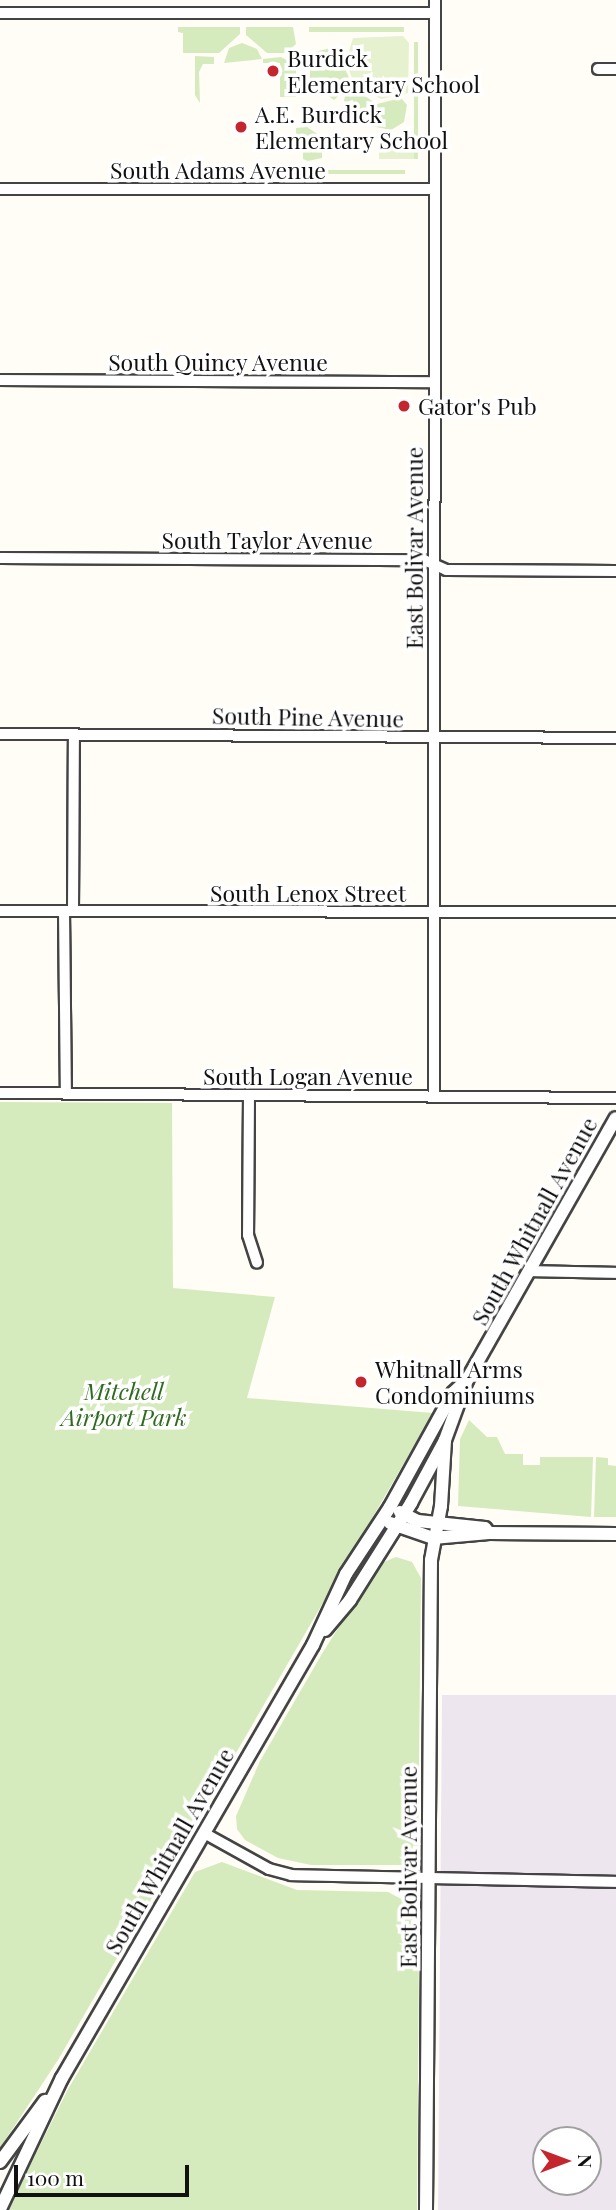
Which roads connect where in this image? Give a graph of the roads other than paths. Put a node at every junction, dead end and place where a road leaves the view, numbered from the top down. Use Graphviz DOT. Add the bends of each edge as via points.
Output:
graph roads {
  1 [pos="435,0"];
  2 [pos="0,13"];
  3 [pos="435,13"];
  4 [pos="597,69"];
  5 [pos="616,69"];
  6 [pos="0,188"];
  7 [pos="435,189"];
  8 [pos="0,380"];
  9 [pos="435,382"];
  10 [pos="0,558"];
  11 [pos="435,565"];
  12 [pos="616,572"];
  13 [pos="0,734"];
  14 [pos="74,734"];
  15 [pos="435,738"];
  16 [pos="616,738"];
  17 [pos="0,911"];
  18 [pos="69,911"];
  19 [pos="435,912"];
  20 [pos="616,912"];
  21 [pos="0,1093"];
  22 [pos="66,1093"];
  23 [pos="249,1096"];
  24 [pos="434,1096"];
  25 [pos="616,1098"];
  26 [pos="616,1118"];
  27 [pos="257,1263"];
  28 [pos="531,1271"];
  29 [pos="616,1273"];
  30 [pos="467,1380"];
  31 [pos="445,1440"];
  32 [pos="390,1507"];
  33 [pos="405,1514"];
  34 [pos="382,1519"];
  35 [pos="435,1524"];
  36 [pos="397,1526"];
  37 [pos="489,1533"];
  38 [pos="616,1534"];
  39 [pos="433,1538"];
  40 [pos="313,1645"];
  41 [pos="204,1833"];
  42 [pos="429,1880"];
  43 [pos="616,1882"];
  44 [pos="62,2078"];
  45 [pos="0,2162"];
  46 [pos="0,2209"];
  47 [pos="426,2210"];
  1 -- 3 [label="street, East Bolivar Avenue"];
  2 -- 3 [label="street"];
  3 -- 7 [label="street, East Bolivar Avenue"];
  4 -- 5 [label="street"];
  6 -- 7 [label="street, South Adams Avenue"];
  7 -- 9 [label="street, East Bolivar Avenue"];
  8 -- 9 [label="street, South Quincy Avenue"];
  9 -- 11 [label="street, East Bolivar Avenue"];
  10 -- 11 [label="street, South Taylor Avenue" via="424,560"];
  11 -- 12 [label="street, South Taylor Avenue" via="446,570"];
  11 -- 15 [label="street, East Bolivar Avenue"];
  13 -- 14 [label="street, South Pine Avenue"];
  14 -- 15 [label="street, South Pine Avenue"];
  14 -- 18 [label="street"];
  15 -- 16 [label="street, South Pine Avenue"];
  15 -- 19 [label="street, East Bolivar Avenue"];
  17 -- 18 [label="street, South Lenox Street"];
  18 -- 19 [label="street, South Lenox Street"];
  18 -- 22 [label="street"];
  19 -- 20 [label="street, South Lenox Street"];
  19 -- 24 [label="street, East Bolivar Avenue"];
  21 -- 22 [label="street, South Logan Avenue"];
  22 -- 23 [label="street, South Logan Avenue"];
  23 -- 24 [label="street, South Logan Avenue"];
  23 -- 27 [label="street" via="248,1235"];
  24 -- 25 [label="street, South Logan Avenue"];
  26 -- 28 [label="street, South Whitnall Avenue"];
  28 -- 29 [label="street"];
  28 -- 30 [label="street, South Whitnall Avenue"];
  30 -- 31 [label="street, South Whitnall Avenue"];
  30 -- 32 [label="street, South Whitnall Avenue" via="453,1393"];
  31 -- 33 [label="street, South Whitnall Avenue"];
  31 -- 35 [label="street, East Bolivar Avenue" via="441,1506"];
  32 -- 33 [label="street"];
  32 -- 34 [label="street, South Whitnall Avenue"];
  33 -- 35 [label="street"];
  33 -- 36 [label="street, South Whitnall Avenue"];
  34 -- 36 [label="street"];
  34 -- 40 [label="street, South Whitnall Avenue" via="346,1574"];
  35 -- 37 [label="street" via="485,1528"];
  35 -- 39 [label="street, East Bolivar Avenue"];
  36 -- 39 [label="street"];
  36 -- 40 [label="street, South Whitnall Avenue" via="350,1600"];
  37 -- 38 [label="street"];
  37 -- 39 [label="street"];
  39 -- 42 [label="street, East Bolivar Avenue"];
  40 -- 41 [label="street, South Whitnall Avenue"];
  41 -- 42 [label="street" via="269,1869 291,1875"];
  41 -- 44 [label="street, South Whitnall Avenue"];
  42 -- 43 [label="street"];
  42 -- 47 [label="street, East Bolivar Avenue"];
  44 -- 45 [label="street, South Whitnall Avenue"];
  44 -- 46 [label="street, South Whitnall Avenue"];
}
